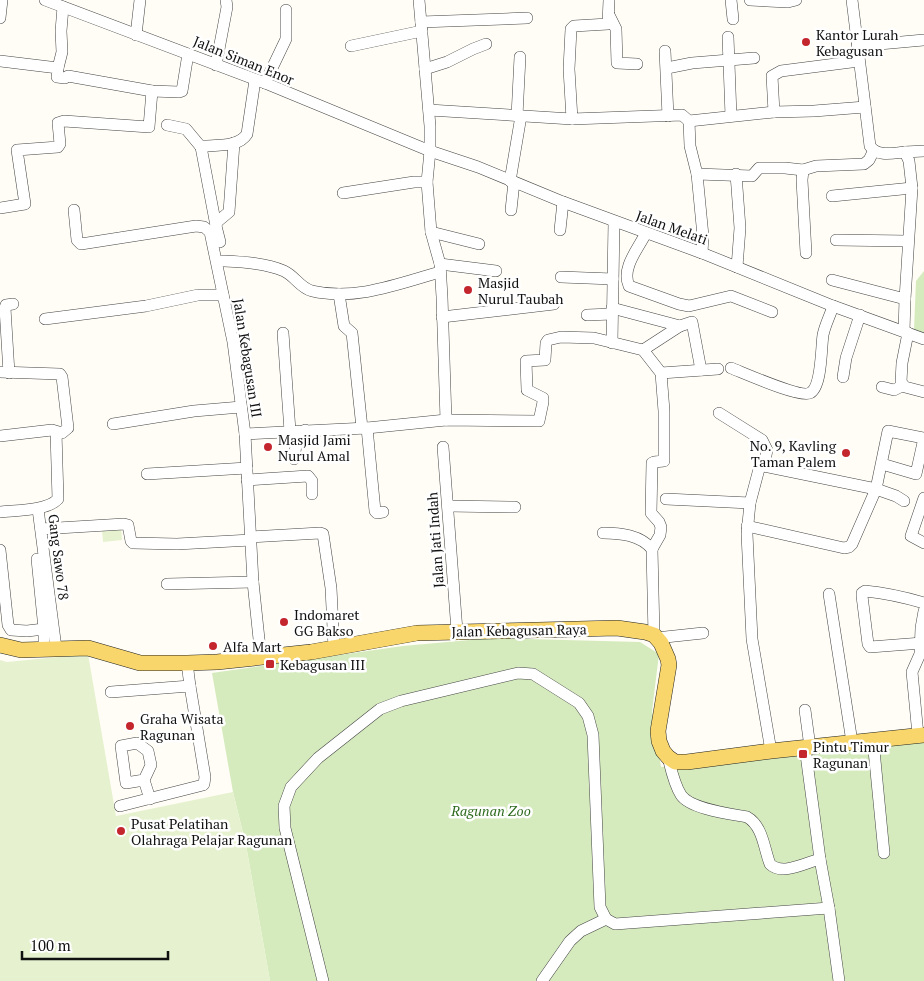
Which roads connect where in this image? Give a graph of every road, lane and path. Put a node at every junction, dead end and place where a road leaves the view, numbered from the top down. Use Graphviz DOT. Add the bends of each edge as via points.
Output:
graph roads {
  1 [pos="2,0"];
  2 [pos="46,0"];
  3 [pos="140,0"];
  4 [pos="226,0"];
  5 [pos="420,0"];
  6 [pos="609,0"];
  7 [pos="730,0"];
  8 [pos="750,0"];
  9 [pos="796,0"];
  10 [pos="852,0"];
  11 [pos="63,7"];
  12 [pos="286,10"];
  13 [pos="609,15"];
  14 [pos="0,18"];
  15 [pos="527,18"];
  16 [pos="733,19"];
  17 [pos="422,26"];
  18 [pos="136,34"];
  19 [pos="728,37"];
  20 [pos="924,40"];
  21 [pos="486,44"];
  22 [pos="351,46"];
  23 [pos="857,46"];
  24 [pos="665,51"];
  25 [pos="188,54"];
  26 [pos="520,57"];
  27 [pos="754,58"];
  28 [pos="729,60"];
  29 [pos="0,61"];
  30 [pos="859,62"];
  31 [pos="637,64"];
  32 [pos="216,65"];
  33 [pos="58,68"];
  34 [pos="667,68"];
  35 [pos="425,69"];
  36 [pos="260,82"];
  37 [pos="152,92"];
  38 [pos="865,107"];
  39 [pos="428,110"];
  40 [pos="774,112"];
  41 [pos="519,116"];
  42 [pos="668,116"];
  43 [pos="731,116"];
  44 [pos="572,119"];
  45 [pos="689,121"];
  46 [pos="167,126"];
  47 [pos="234,143"];
  48 [pos="202,148"];
  49 [pos="924,150"];
  50 [pos="430,152"];
  51 [pos="873,152"];
  52 [pos="905,152"];
  53 [pos="803,170"];
  54 [pos="697,174"];
  55 [pos="736,174"];
  56 [pos="512,181"];
  57 [pos="427,182"];
  58 [pos="912,188"];
  59 [pos="343,193"];
  60 [pos="832,196"];
  61 [pos="562,202"];
  62 [pos="0,208"];
  63 [pos="74,210"];
  64 [pos="511,210"];
  65 [pos="614,222"];
  66 [pos="216,226"];
  67 [pos="560,230"];
  68 [pos="431,232"];
  69 [pos="646,233"];
  70 [pos="836,240"];
  71 [pos="908,240"];
  72 [pos="479,244"];
  73 [pos="702,253"];
  74 [pos="806,253"];
  75 [pos="224,260"];
  76 [pos="737,266"];
  77 [pos="440,268"];
  78 [pos="496,271"];
  79 [pos="561,277"];
  80 [pos="613,279"];
  81 [pos="832,280"];
  82 [pos="340,294"];
  83 [pos="223,295"];
  84 [pos="904,299"];
  85 [pos="13,304"];
  86 [pos="554,304"];
  87 [pos="833,306"];
  88 [pos="612,311"];
  89 [pos="772,312"];
  90 [pos="587,315"];
  91 [pos="860,315"];
  92 [pos="442,317"];
  93 [pos="45,319"];
  94 [pos="680,326"];
  95 [pos="906,332"];
  96 [pos="283,333"];
  97 [pos="924,339"];
  98 [pos="233,342"];
  99 [pos="612,343"];
  100 [pos="643,350"];
  101 [pos="731,368"];
  102 [pos="718,369"];
  103 [pos="701,370"];
  104 [pos="4,372"];
  105 [pos="661,373"];
  106 [pos="843,377"];
  107 [pos="902,386"];
  108 [pos="882,387"];
  109 [pos="924,392"];
  110 [pos="242,407"];
  111 [pos="719,413"];
  112 [pos="446,420"];
  113 [pos="113,424"];
  114 [pos="365,428"];
  115 [pos="305,430"];
  116 [pos="290,431"];
  117 [pos="56,432"];
  118 [pos="245,434"];
  119 [pos="0,436"];
  120 [pos="443,447"];
  121 [pos="294,459"];
  122 [pos="882,464"];
  123 [pos="764,466"];
  124 [pos="147,474"];
  125 [pos="247,474"];
  126 [pos="876,489"];
  127 [pos="312,494"];
  128 [pos="924,498"];
  129 [pos="666,499"];
  130 [pos="904,501"];
  131 [pos="750,503"];
  132 [pos="448,506"];
  133 [pos="515,507"];
  134 [pos="35,511"];
  135 [pos="0,512"];
  136 [pos="383,512"];
  137 [pos="747,526"];
  138 [pos="41,529"];
  139 [pos="603,533"];
  140 [pos="251,539"];
  141 [pos="924,543"];
  142 [pos="652,549"];
  143 [pos="0,550"];
  144 [pos="253,582"];
  145 [pos="167,584"];
  146 [pos="829,594"];
  147 [pos="924,603"];
  148 [pos="924,610"];
  149 [pos="44,629"];
  150 [pos="457,631"];
  151 [pos="703,633"];
  152 [pos="656,636"];
  153 [pos="922,644"];
  154 [pos="0,645"];
  155 [pos="50,648"];
  156 [pos="334,648"];
  157 [pos="261,658"];
  158 [pos="187,663"];
  159 [pos="190,686"];
  160 [pos="111,692"];
  161 [pos="804,710"];
  162 [pos="921,735"];
  163 [pos="873,740"];
  164 [pos="852,742"];
  165 [pos="808,747"];
  166 [pos="771,751"];
  167 [pos="668,757"];
  168 [pos="144,780"];
  169 [pos="150,799"];
  170 [pos="120,806"];
  171 [pos="884,853"];
  172 [pos="820,859"];
  173 [pos="829,908"];
  174 [pos="606,919"];
  175 [pos="323,981"];
  176 [pos="542,981"];
  177 [pos="839,981"];
  1 -- 14 [label="street"];
  2 -- 11 [label="street, Jalan Siman Enor"];
  3 -- 18 [label="street"];
  4 -- 32 [label="street"];
  5 -- 17 [label="street"];
  6 -- 13 [label="street"];
  7 -- 16 [label="street"];
  8 -- 9 [label="street"];
  10 -- 23 [label="street"];
  11 -- 18 [label="street, Jalan Siman Enor"];
  11 -- 33 [label="street" via="62,52"];
  12 -- 36 [label="street" via="286,38"];
  13 -- 31 [label="street" via="616,29 617,63"];
  13 -- 44 [label="street" via="607,25 574,26 571,29"];
  15 -- 17 [label="street"];
  17 -- 22 [label="street"];
  17 -- 35 [label="street"];
  18 -- 25 [label="street, Jalan Siman Enor"];
  19 -- 28 [label="street"];
  20 -- 23 [label="street"];
  21 -- 35 [label="street"];
  23 -- 30 [label="street"];
  24 -- 34 [label="street"];
  25 -- 32 [label="street, Jalan Siman Enor"];
  25 -- 37 [label="street" via="182,91"];
  26 -- 41 [label="street"];
  27 -- 28 [label="street"];
  28 -- 34 [label="street"];
  28 -- 43 [label="street"];
  29 -- 33 [label="street"];
  30 -- 38 [label="street"];
  30 -- 40 [label="street" via="781,71 772,76"];
  32 -- 36 [label="street, Jalan Siman Enor"];
  33 -- 37 [label="street" via="57,77 68,76"];
  34 -- 42 [label="street"];
  35 -- 39 [label="street"];
  36 -- 47 [label="street" via="247,134"];
  36 -- 50 [label="street, Jalan Siman Enor"];
  37 -- 62 [label="street" via="149,127 60,122 58,147 17,150 25,204"];
  38 -- 40 [label="street"];
  38 -- 51 [label="street"];
  39 -- 41 [label="street"];
  39 -- 50 [label="street"];
  40 -- 43 [label="street"];
  41 -- 44 [label="street"];
  41 -- 56 [label="street"];
  42 -- 44 [label="street"];
  42 -- 45 [label="street" via="682,115"];
  43 -- 45 [label="street"];
  45 -- 54 [label="street" via="690,146"];
  46 -- 48 [label="street" via="186,129"];
  47 -- 48 [label="street"];
  47 -- 66 [label="street" via="230,212"];
  48 -- 66 [label="street"];
  49 -- 52 [label="street"];
  50 -- 56 [label="street, Jalan Melati"];
  50 -- 57 [label="street"];
  51 -- 52 [label="street"];
  51 -- 53 [label="street" via="864,164 816,166"];
  52 -- 58 [label="street"];
  53 -- 55 [label="street" via="761,168 752,176"];
  53 -- 74 [label="street"];
  54 -- 55 [label="street"];
  54 -- 73 [label="street"];
  55 -- 76 [label="street" via="740,228"];
  56 -- 61 [label="street, Jalan Melati"];
  56 -- 64 [label="street"];
  57 -- 59 [label="street"];
  57 -- 68 [label="street"];
  58 -- 60 [label="street"];
  58 -- 71 [label="street"];
  61 -- 65 [label="street, Jalan Melati"];
  61 -- 67 [label="street"];
  63 -- 83 [label="street, Jalan Kebagusan III" via="77,240 81,244 196,226 208,229"];
  65 -- 69 [label="street, Jalan Melati"];
  65 -- 80 [label="street"];
  66 -- 75 [label="street"];
  68 -- 72 [label="street"];
  68 -- 77 [label="street"];
  69 -- 73 [label="street, Jalan Melati"];
  69 -- 89 [label="street" via="626,271 629,286 689,306 731,296"];
  70 -- 71 [label="street"];
  71 -- 84 [label="street"];
  73 -- 76 [label="street, Jalan Melati"];
  75 -- 82 [label="street" via="283,270 311,290"];
  75 -- 98 [label="street" via="235,336"];
  76 -- 87 [label="street, Jalan Melati"];
  77 -- 78 [label="street"];
  77 -- 82 [label="street" via="358,294"];
  77 -- 92 [label="street"];
  79 -- 80 [label="street"];
  80 -- 88 [label="street"];
  81 -- 84 [label="street"];
  82 -- 114 [label="street" via="344,327 352,333"];
  83 -- 93 [label="street" via="198,295 146,306"];
  83 -- 98 [label="street, Jalan Kebagusan III"];
  84 -- 95 [label="street"];
  85 -- 104 [label="street" via="5,308"];
  86 -- 92 [label="street"];
  87 -- 91 [label="street, Jalan Melati"];
  87 -- 101 [label="street" via="812,393 799,394"];
  88 -- 90 [label="street"];
  88 -- 94 [label="street"];
  88 -- 99 [label="street"];
  91 -- 95 [label="street, Jalan Melati"];
  91 -- 106 [label="street"];
  92 -- 112 [label="street"];
  94 -- 100 [label="street"];
  94 -- 103 [label="street" via="692,323"];
  95 -- 97 [label="street, Jalan Melati"];
  95 -- 107 [label="street"];
  96 -- 116 [label="street"];
  98 -- 110 [label="street, Jalan Kebagusan III"];
  99 -- 100 [label="street"];
  99 -- 112 [label="street" via="594,338 559,337 546,343 545,360 526,361 527,390 542,398 543,402 540,421"];
  100 -- 105 [label="street"];
  102 -- 103 [label="street"];
  103 -- 105 [label="street"];
  104 -- 117 [label="street" via="62,375 68,428 62,433"];
  105 -- 142 [label="street" via="664,461 652,463 651,510 661,527"];
  107 -- 108 [label="street" via="894,390"];
  107 -- 109 [label="street"];
  110 -- 113 [label="street"];
  110 -- 118 [label="street, Jalan Kebagusan III"];
  111 -- 123 [label="street" via="762,440 766,450"];
  112 -- 114 [label="street"];
  114 -- 115 [label="street"];
  114 -- 136 [label="street" via="375,511"];
  115 -- 116 [label="street"];
  115 -- 121 [label="street" via="296,445"];
  116 -- 118 [label="street"];
  117 -- 119 [label="street"];
  117 -- 134 [label="street" via="58,500"];
  118 -- 125 [label="street, Jalan Kebagusan III"];
  120 -- 132 [label="street, Jalan Jati Indah"];
  122 -- 122 [label="street" via="888,431 924,438 916,474"];
  122 -- 126 [label="street"];
  123 -- 126 [label="street"];
  123 -- 131 [label="street" via="759,469"];
  124 -- 125 [label="street"];
  125 -- 127 [label="street" via="308,476 312,481"];
  125 -- 140 [label="street, Jalan Kebagusan III"];
  126 -- 130 [label="street"];
  126 -- 137 [label="street" via="849,547"];
  128 -- 141 [label="street" via="912,536"];
  129 -- 131 [label="street"];
  131 -- 137 [label="street"];
  132 -- 133 [label="street"];
  132 -- 150 [label="street, Jalan Jati Indah"];
  134 -- 135 [label="street, Gang Sawo 78"];
  134 -- 138 [label="street, Gang Sawo 78"];
  134 -- 149 [label="street"];
  137 -- 166 [label="street" via="752,639"];
  138 -- 140 [label="street" via="126,524 134,544"];
  138 -- 155 [label="street, Gang Sawo 78"];
  139 -- 142 [label="street" via="624,533"];
  140 -- 144 [label="street, Jalan Kebagusan III"];
  140 -- 156 [label="street" via="323,534 331,588"];
  142 -- 152 [label="street"];
  143 -- 149 [label="street" via="8,625 11,630"];
  144 -- 145 [label="street"];
  144 -- 157 [label="street, Jalan Kebagusan III"];
  146 -- 164 [label="street"];
  147 -- 153 [label="street" via="884,593 862,593 870,646"];
  148 -- 153 [label="street"];
  149 -- 155 [label="street"];
  150 -- 152 [label="main road, Jalan Kebagusan Raya" via="617,628"];
  150 -- 156 [label="main road, Jalan Kebagusan Raya" via="417,633"];
  151 -- 152 [label="street"];
  152 -- 167 [label="main road" via="669,665 658,731 663,751"];
  153 -- 162 [label="street" via="912,672"];
  154 -- 155 [label="main road, Jalan Kebagusan Raya" via="20,650"];
  155 -- 158 [label="main road, Jalan Kebagusan Raya" via="88,648 140,663"];
  156 -- 157 [label="main road, Jalan Kebagusan Raya"];
  157 -- 158 [label="main road, Jalan Kebagusan Raya"];
  158 -- 159 [label="street"];
  159 -- 160 [label="street"];
  159 -- 169 [label="street" via="204,784"];
  161 -- 165 [label="street"];
  162 -- 163 [label="main road"];
  163 -- 164 [label="main road"];
  163 -- 171 [label="street"];
  164 -- 165 [label="main road"];
  165 -- 166 [label="main road"];
  165 -- 172 [label="street"];
  166 -- 167 [label="main road" via="688,762 675,762"];
  167 -- 172 [label="street" via="679,790 687,802 753,821 774,868 782,870"];
  168 -- 169 [label="street"];
  169 -- 170 [label="street"];
  172 -- 173 [label="street"];
  173 -- 174 [label="street" via="615,924"];
  173 -- 177 [label="street"];
  174 -- 175 [label="street" via="600,907 594,735 588,716 579,703 533,674 518,673 380,709 318,758 291,787 284,806 285,828"];
  174 -- 176 [label="street" via="580,931"];
}
